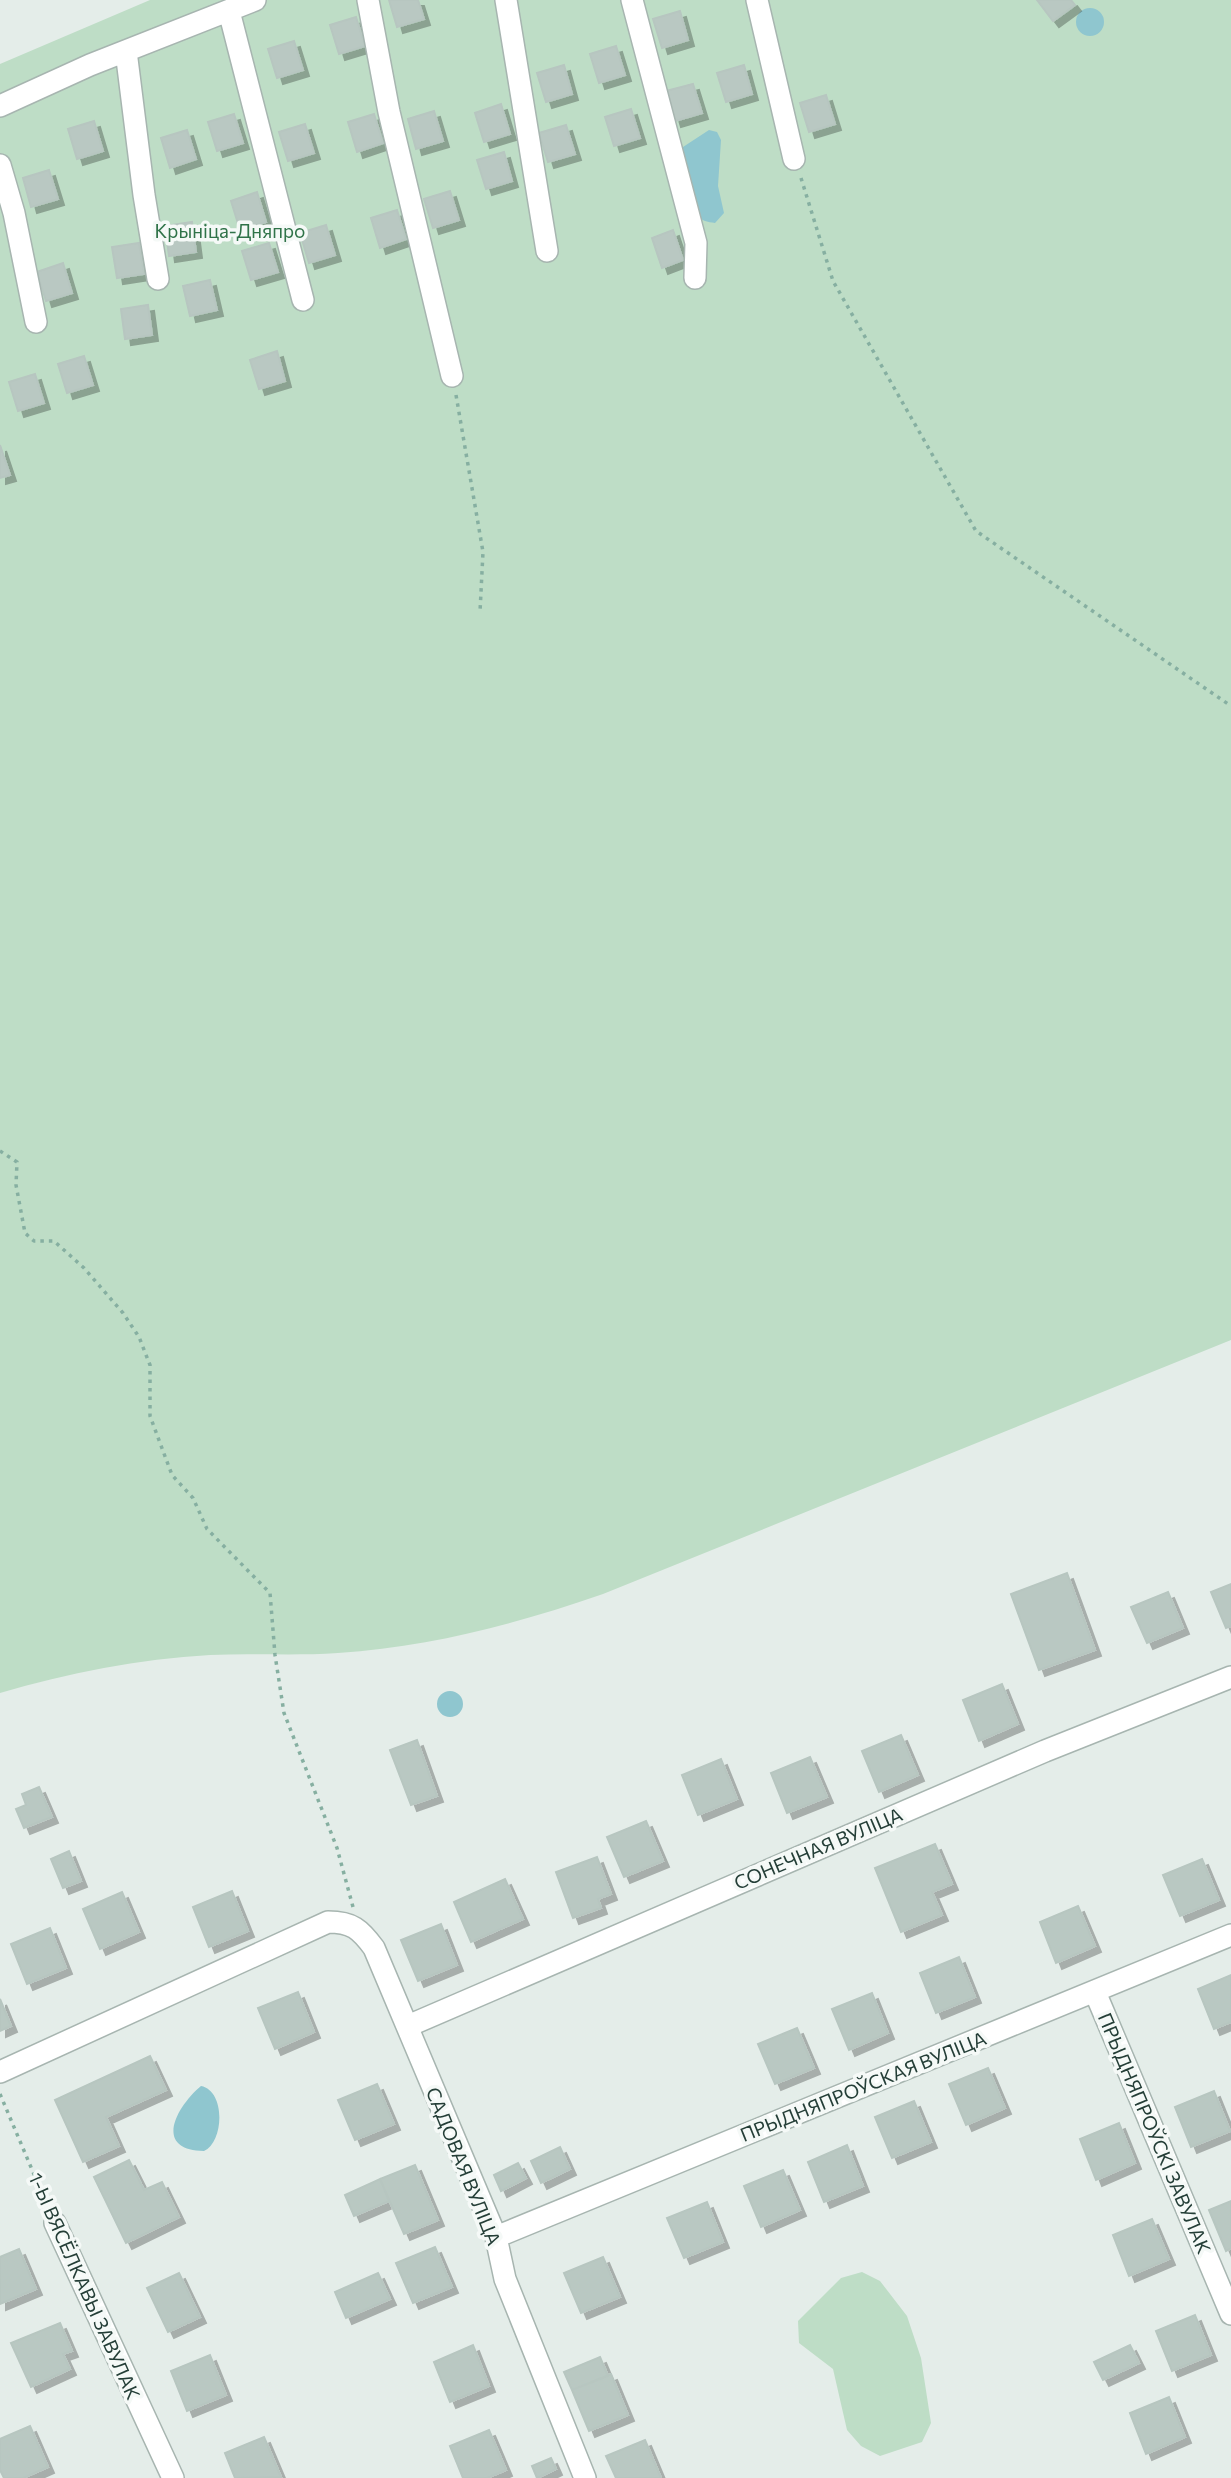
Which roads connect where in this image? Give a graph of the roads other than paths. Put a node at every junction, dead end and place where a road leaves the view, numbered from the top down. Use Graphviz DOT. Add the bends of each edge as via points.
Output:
graph roads {
  1 [pos="255,0"];
  2 [pos="368,0"];
  3 [pos="506,0"];
  4 [pos="632,0"];
  5 [pos="757,0"];
  6 [pos="229,11"];
  7 [pos="127,51"];
  8 [pos="0,106"];
  9 [pos="794,159"];
  10 [pos="0,165"];
  11 [pos="547,251"];
  12 [pos="695,278"];
  13 [pos="158,279"];
  14 [pos="303,300"];
  15 [pos="36,322"];
  16 [pos="452,376"];
  17 [pos="1231,1677"];
  18 [pos="1231,1935"];
  19 [pos="1095,1992"];
  20 [pos="408,2026"];
  21 [pos="0,2072"];
  22 [pos="55,2223"];
  23 [pos="496,2237"];
  24 [pos="1231,2314"];
  25 [pos="173,2478"];
  26 [pos="585,2478"];
  1 -- 6 [label="street"];
  2 -- 16 [label="street" via="394,134"];
  3 -- 11 [label="street"];
  4 -- 12 [label="street" via="695,243"];
  5 -- 9 [label="street"];
  6 -- 7 [label="street"];
  6 -- 14 [label="street"];
  7 -- 8 [label="street"];
  7 -- 13 [label="street"];
  10 -- 15 [label="street"];
  17 -- 20 [label="street, СОНЕЧНАЯ ВУЛІЦА" via="1045,1751"];
  18 -- 19 [label="street, ПРЫДНЯПРОЎСКАЯ ВУЛІЦА"];
  19 -- 23 [label="street, ПРЫДНЯПРОЎСКАЯ ВУЛІЦА"];
  19 -- 24 [label="street, ПРЫДНЯПРОЎСКІ ЗАВУЛАК"];
  20 -- 21 [label="street, САДОВАЯ ВУЛІЦА" via="374,1948 360,1929 346,1922 328,1922"];
  20 -- 23 [label="street, САДОВАЯ ВУЛІЦА"];
  22 -- 25 [label="street, 1-Ы ВЯСЁЛКАВЫ ЗАВУЛАК"];
  23 -- 26 [label="street, САДОВАЯ ВУЛІЦА" via="505,2279"];
}
